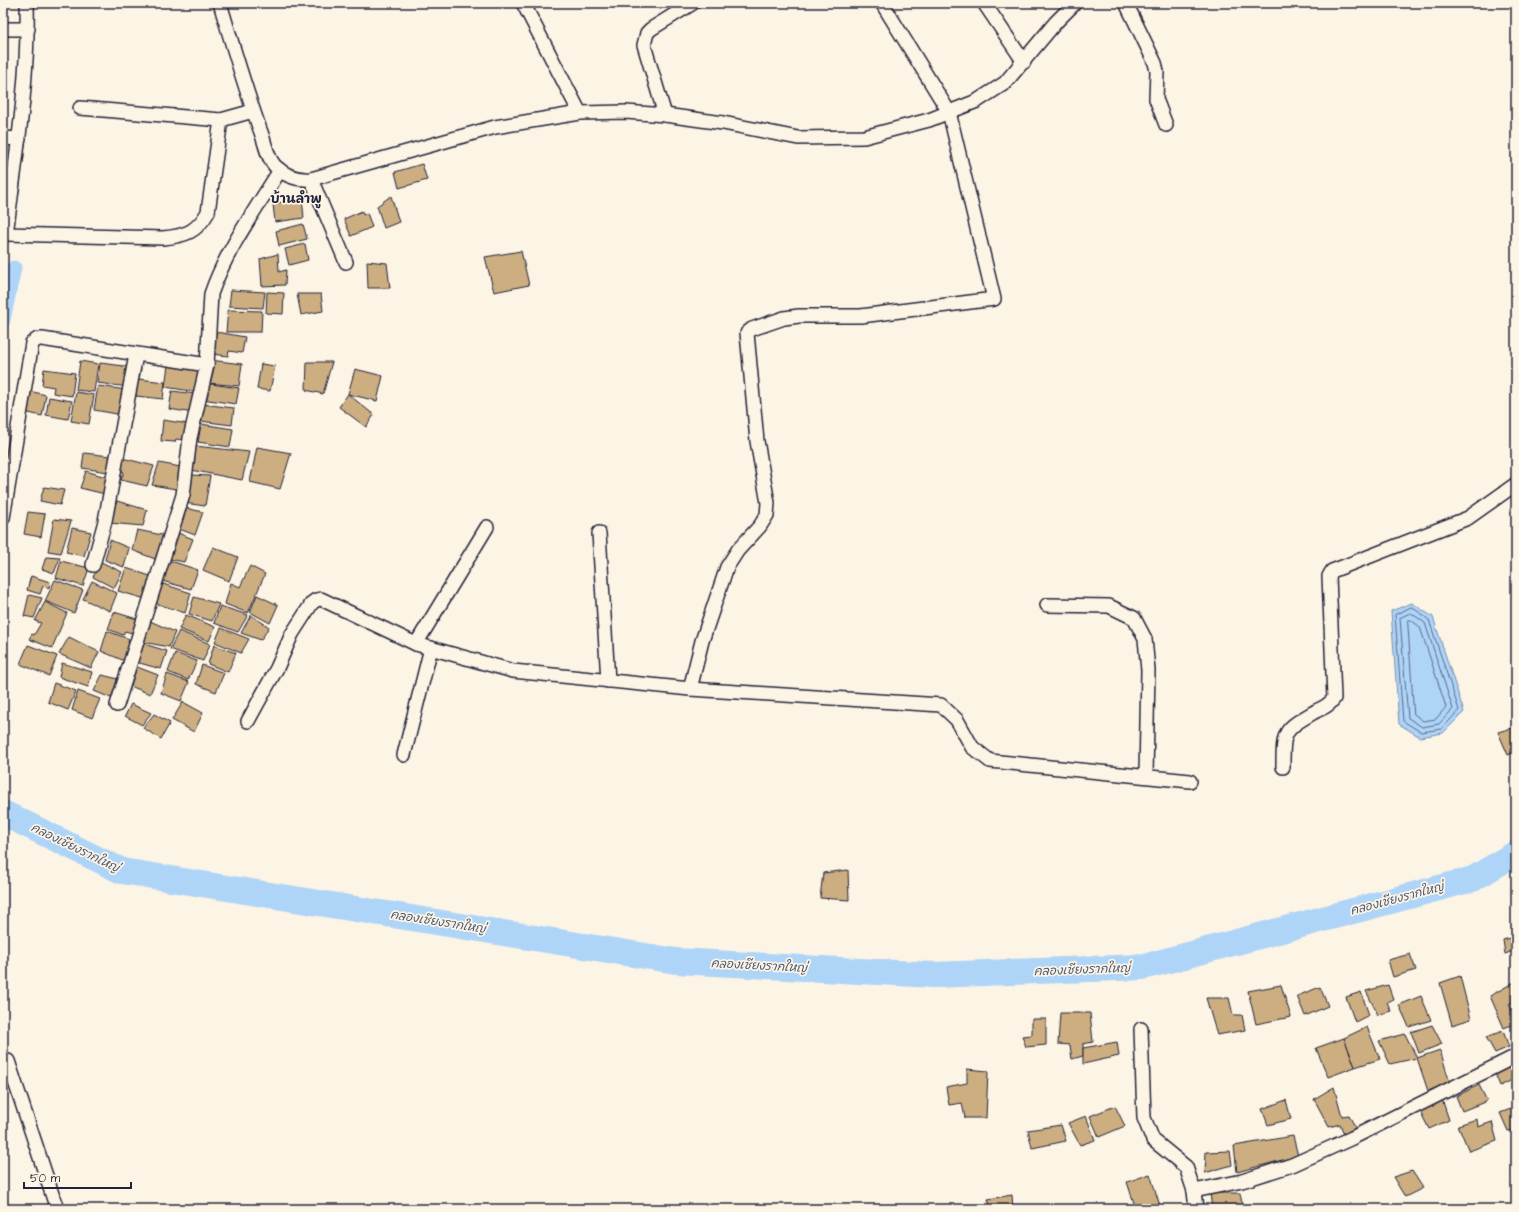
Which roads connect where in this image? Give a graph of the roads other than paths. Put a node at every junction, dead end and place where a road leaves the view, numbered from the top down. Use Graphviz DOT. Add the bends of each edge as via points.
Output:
graph roads {
  1 [pos="27,3"];
  2 [pos="220,3"];
  3 [pos="523,3"];
  4 [pos="693,3"];
  5 [pos="882,3"];
  6 [pos="984,3"];
  7 [pos="1075,3"];
  8 [pos="1126,3"];
  9 [pos="3,29"];
  10 [pos="28,29"];
  11 [pos="1024,62"];
  12 [pos="80,108"];
  13 [pos="253,111"];
  14 [pos="948,112"];
  15 [pos="580,113"];
  16 [pos="665,114"];
  17 [pos="221,120"];
  18 [pos="1166,125"];
  19 [pos="3,138"];
  20 [pos="18,139"];
  21 [pos="280,170"];
  22 [pos="311,179"];
  23 [pos="346,262"];
  24 [pos="136,355"];
  25 [pos="207,365"];
  26 [pos="1516,484"];
  27 [pos="3,518"];
  28 [pos="486,527"];
  29 [pos="599,533"];
  30 [pos="93,565"];
  31 [pos="1047,605"];
  32 [pos="416,644"];
  33 [pos="431,648"];
  34 [pos="608,681"];
  35 [pos="690,689"];
  36 [pos="117,705"];
  37 [pos="248,721"];
  38 [pos="404,755"];
  39 [pos="1283,768"];
  40 [pos="1146,776"];
  41 [pos="1190,780"];
  42 [pos="1141,1029"];
  43 [pos="1516,1056"];
  44 [pos="8,1061"];
  45 [pos="8,1076"];
  46 [pos="1194,1191"];
  47 [pos="57,1209"];
  48 [pos="1196,1209"];
  1 -- 10 [label="street"];
  2 -- 13 [label="street"];
  3 -- 15 [label="street"];
  4 -- 16 [label="street" via="651,29 645,38 644,45"];
  5 -- 14 [label="street"];
  6 -- 11 [label="street"];
  7 -- 11 [label="street"];
  8 -- 18 [label="street" via="1155,63 1156,99"];
  9 -- 10 [label="street"];
  10 -- 20 [label="street"];
  11 -- 14 [label="street" via="1005,83 978,101"];
  12 -- 17 [label="street"];
  13 -- 17 [label="street"];
  13 -- 21 [label="street" via="269,155"];
  14 -- 16 [label="street" via="929,120 864,137 798,138"];
  14 -- 35 [label="street" via="994,299 854,317 784,318 752,328 747,333 757,441 768,503 767,514 727,567 702,641"];
  15 -- 16 [label="street"];
  15 -- 22 [label="street" via="490,128"];
  17 -- 20 [label="street" via="208,212 201,225 181,236 163,238 6,234"];
  19 -- 20 [label="street"];
  21 -- 22 [label="street" via="301,180"];
  21 -- 25 [label="street" via="226,259 211,294"];
  22 -- 23 [label="street"];
  24 -- 25 [label="street"];
  24 -- 27 [label="street" via="38,338 32,343"];
  24 -- 30 [label="street"];
  25 -- 36 [label="street" via="190,438 183,495"];
  26 -- 39 [label="street" via="1468,518 1332,571 1329,576 1334,698 1324,707 1295,723 1285,733 1282,748"];
  28 -- 32 [label="street"];
  29 -- 34 [label="street"];
  31 -- 40 [label="street" via="1109,606 1134,618 1145,639 1148,670"];
  32 -- 33 [label="street"];
  32 -- 37 [label="street" via="321,599 316,600 292,634 278,668"];
  33 -- 34 [label="street" via="513,672"];
  33 -- 38 [label="street"];
  34 -- 35 [label="street"];
  35 -- 40 [label="street" via="941,705 957,720 972,747 990,761"];
  40 -- 41 [label="street"];
  42 -- 46 [label="street" via="1144,1118 1153,1140 1186,1167"];
  43 -- 46 [label="street" via="1292,1165 1242,1181"];
  44 -- 45 [label="street"];
  45 -- 47 [label="street"];
  46 -- 48 [label="street"];
}
